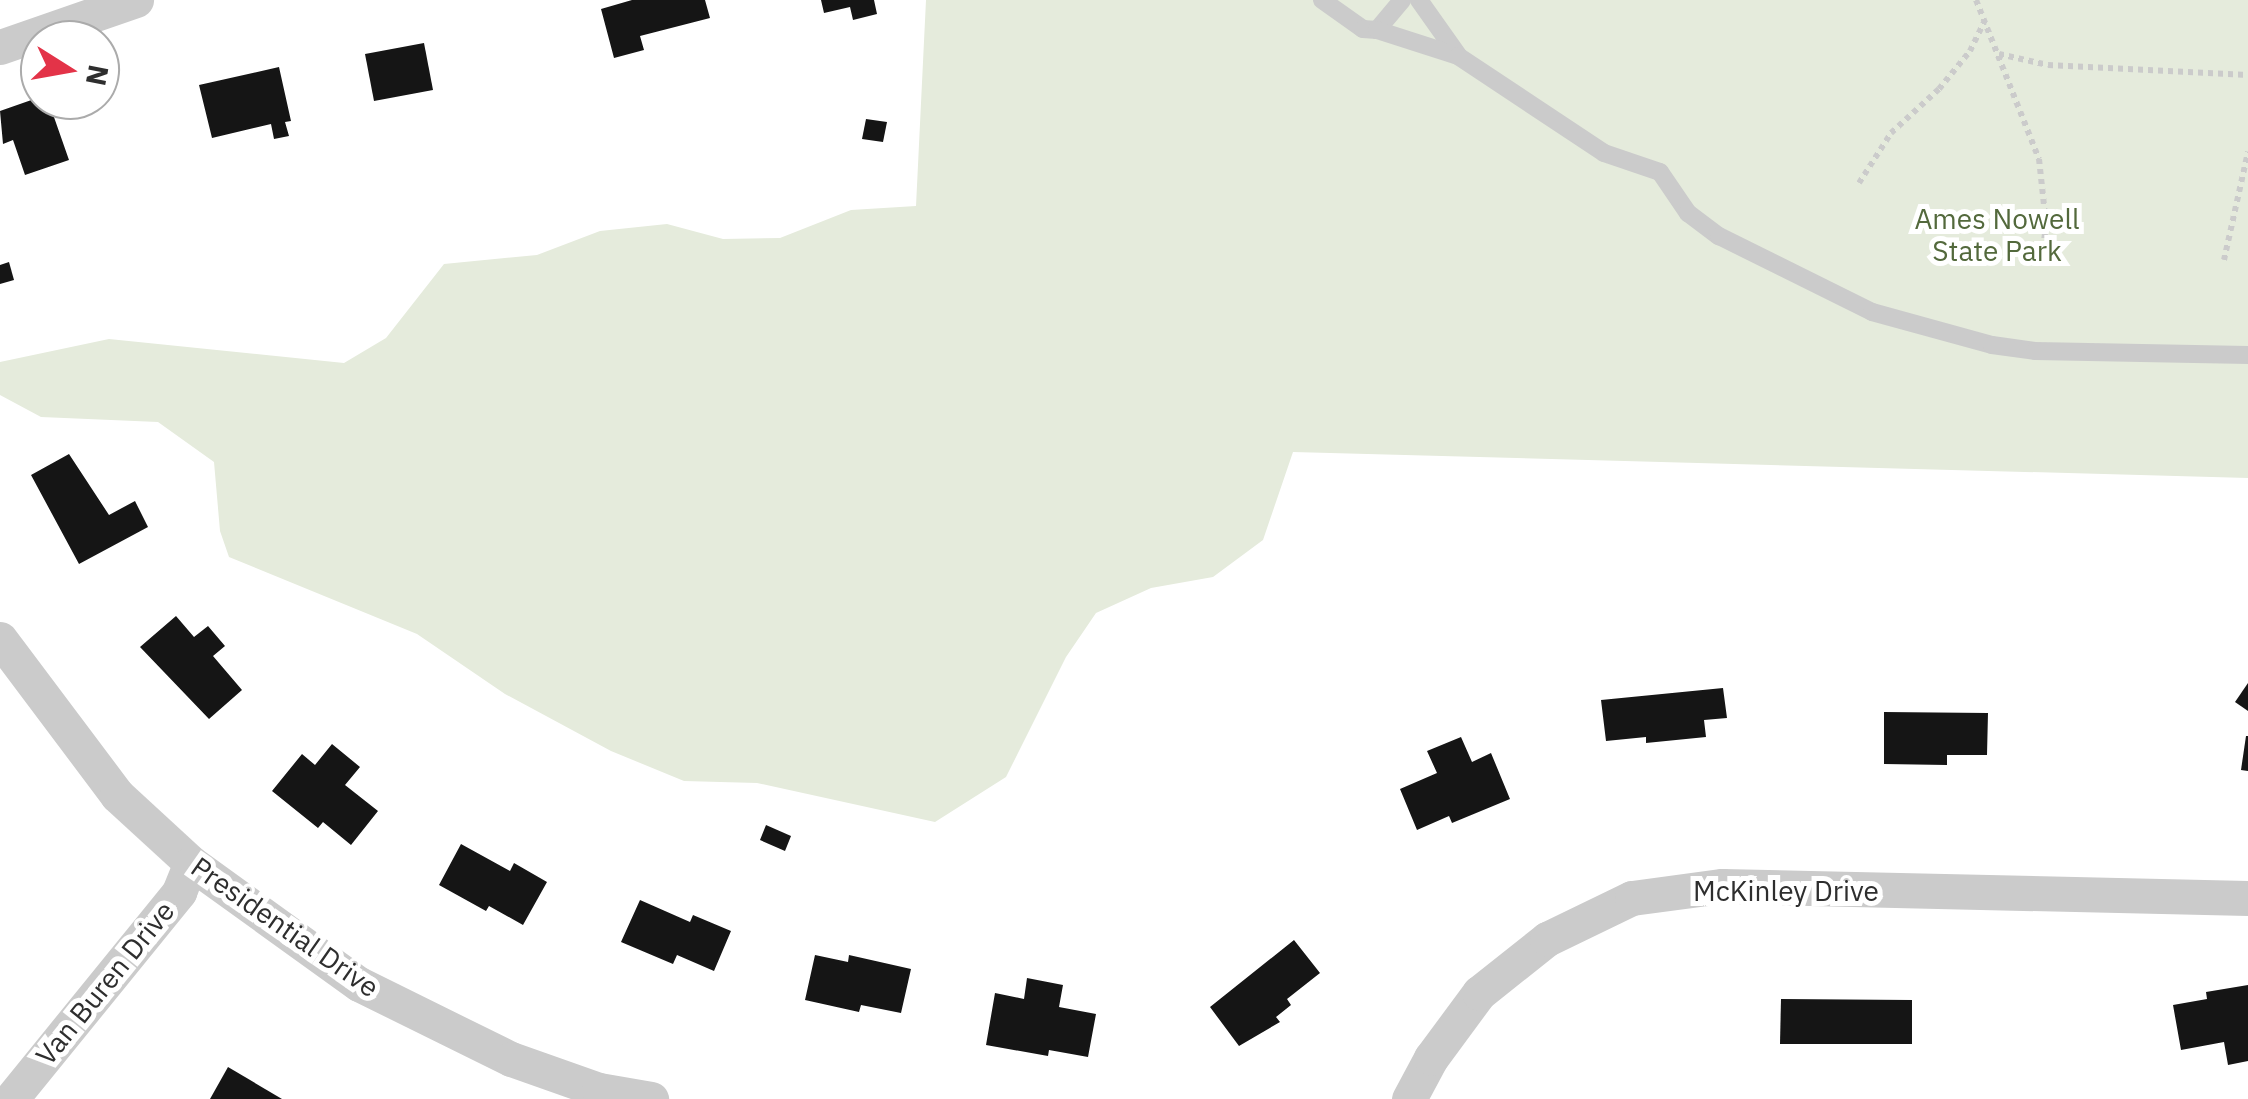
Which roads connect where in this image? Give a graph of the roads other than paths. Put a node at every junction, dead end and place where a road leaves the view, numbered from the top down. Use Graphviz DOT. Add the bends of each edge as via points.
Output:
graph roads {
  1 [pos="136,0"];
  2 [pos="1322,0"];
  3 [pos="1402,0"];
  4 [pos="1420,0"];
  5 [pos="1377,30"];
  6 [pos="0,46"];
  7 [pos="1458,56"];
  8 [pos="2248,355"];
  9 [pos="0,639"];
  10 [pos="191,863"];
  11 [pos="2248,898"];
  12 [pos="11,1099"];
  13 [pos="651,1099"];
  14 [pos="1409,1099"];
  1 -- 6 [label="street"];
  2 -- 5 [label="lane"];
  3 -- 5 [label="lane"];
  4 -- 7 [label="lane"];
  5 -- 7 [label="lane"];
  7 -- 8 [label="lane" via="1604,153 1660,172 1688,214 1719,236 1872,312 1992,345"];
  9 -- 10 [label="street, Presidential Drive" via="117,796"];
  10 -- 12 [label="street, Van Buren Drive" via="180,892"];
  10 -- 13 [label="street, Presidential Drive" via="359,984 426,1019 529,1066"];
  11 -- 14 [label="street, McKinley Drive" via="1722,886 1632,898 1547,939 1479,993"];
}
